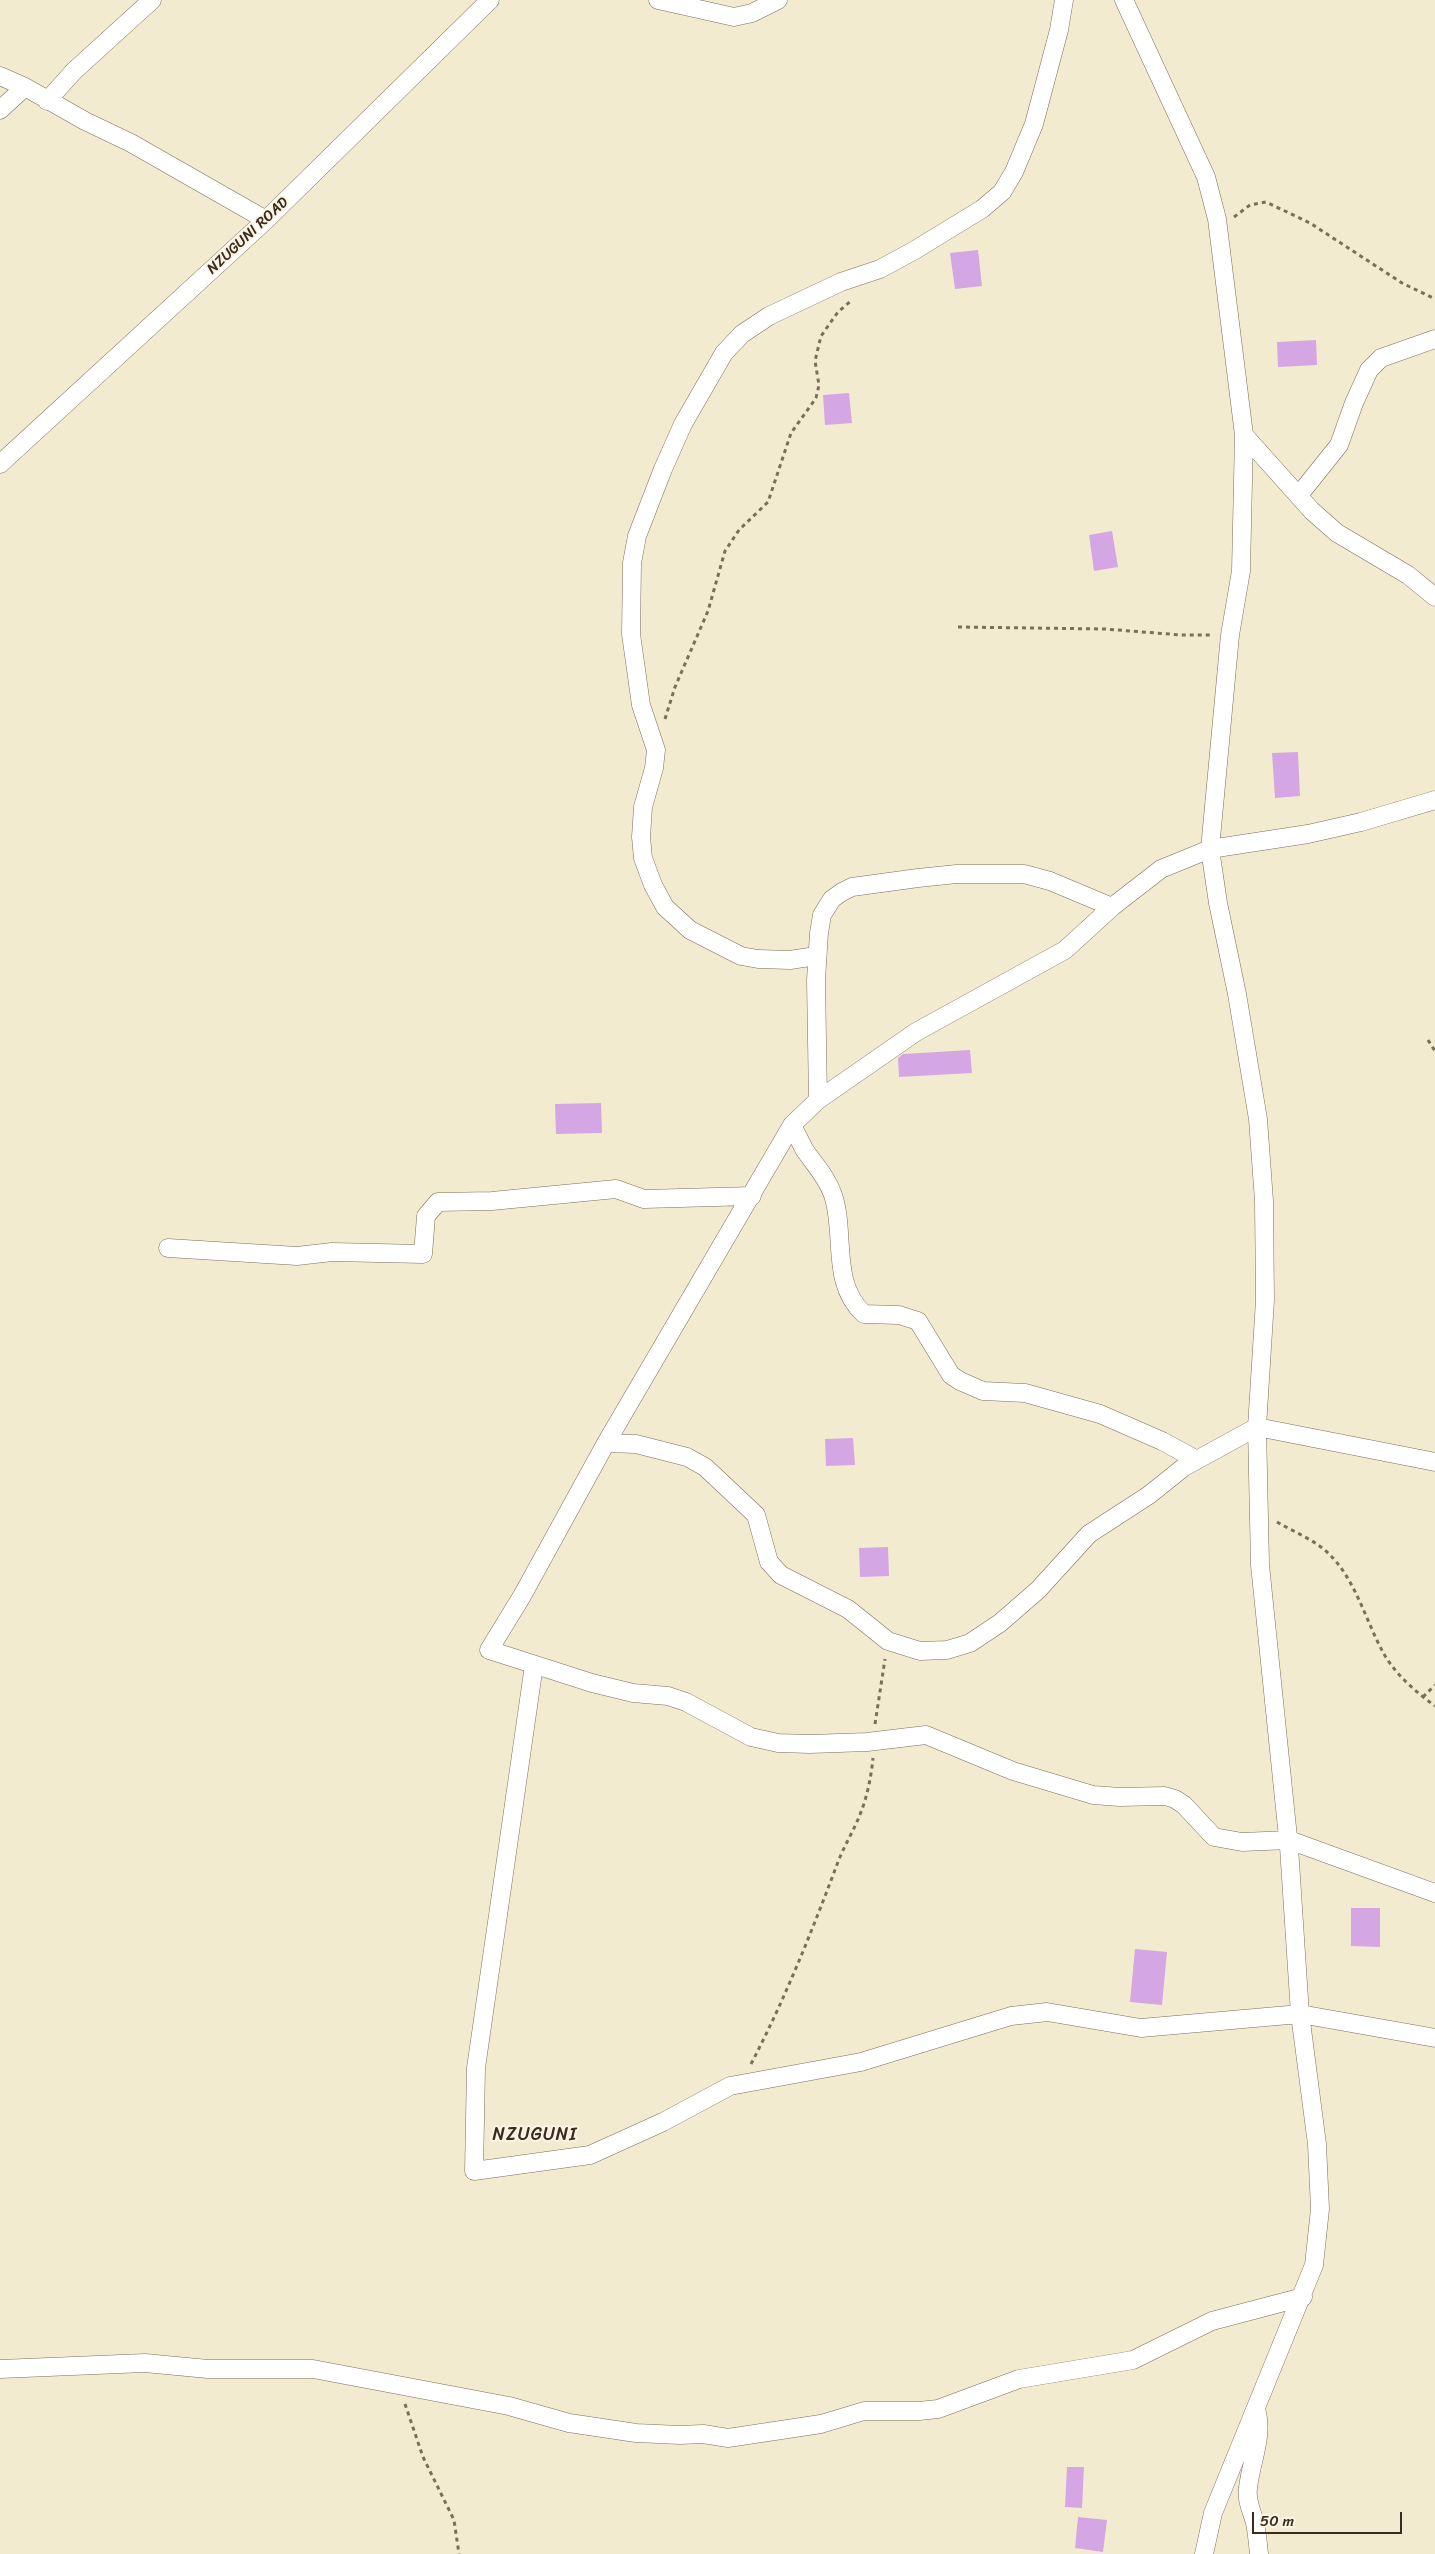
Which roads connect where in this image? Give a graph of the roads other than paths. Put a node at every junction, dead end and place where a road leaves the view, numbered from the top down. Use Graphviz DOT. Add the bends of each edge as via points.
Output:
graph roads {
  1 [pos="152,0"];
  2 [pos="490,0"];
  3 [pos="658,0"];
  4 [pos="778,0"];
  5 [pos="1064,0"];
  6 [pos="1124,0"];
  7 [pos="0,76"];
  8 [pos="25,86"];
  9 [pos="47,101"];
  10 [pos="0,110"];
  11 [pos="266,220"];
  12 [pos="1435,339"];
  13 [pos="1244,435"];
  14 [pos="0,464"];
  15 [pos="1299,495"];
  16 [pos="1435,598"];
  17 [pos="1435,800"];
  18 [pos="1210,849"];
  19 [pos="1112,907"];
  20 [pos="816,956"];
  21 [pos="818,1100"];
  22 [pos="792,1125"];
  23 [pos="752,1196"];
  24 [pos="168,1248"];
  25 [pos="1257,1427"];
  26 [pos="606,1443"];
  27 [pos="1198,1460"];
  28 [pos="1435,1462"];
  29 [pos="534,1665"];
  30 [pos="1288,1840"];
  31 [pos="1435,1893"];
  32 [pos="1300,2014"];
  33 [pos="1435,2038"];
  34 [pos="1303,2297"];
  35 [pos="0,2369"];
  36 [pos="1256,2407"];
  37 [pos="1204,2554"];
  38 [pos="1259,2554"];
  1 -- 9 [label="street" via="74,71"];
  2 -- 11 [label="street, NZUGUNI ROAD"];
  3 -- 4 [label="street" via="734,16"];
  5 -- 20 [label="street" via="1034,124 1002,192 982,209 908,254 880,269 840,282 755,324 742,334 707,380 662,469 637,536 632,563 631,634 635,675 656,750 642,807 641,837 643,858 653,885 665,908 690,930 741,956 758,960"];
  6 -- 13 [label="street" via="1206,177 1219,234"];
  7 -- 8 [label="street"];
  8 -- 9 [label="street"];
  8 -- 10 [label="street"];
  9 -- 11 [label="street" via="131,143"];
  11 -- 14 [label="street, NZUGUNI ROAD"];
  12 -- 15 [label="street" via="1381,358 1369,370 1339,445"];
  13 -- 15 [label="street"];
  13 -- 18 [label="street" via="1241,570 1230,635"];
  15 -- 16 [label="street" via="1337,533 1408,575"];
  17 -- 18 [label="street" via="1317,832"];
  18 -- 19 [label="street" via="1161,869"];
  18 -- 25 [label="street" via="1258,1119 1264,1201 1265,1300"];
  19 -- 20 [label="street" via="1050,881 1024,874 956,874 852,887 832,899 822,915"];
  19 -- 21 [label="street" via="1065,950 916,1032"];
  20 -- 21 [label="street"];
  21 -- 22 [label="street"];
  22 -- 23 [label="street"];
  22 -- 27 [label="street" via="833,1196 845,1283 852,1303 864,1314 899,1315 918,1321 951,1375 960,1381 983,1391 1025,1393 1100,1414"];
  23 -- 24 [label="street" via="644,1199 616,1189 492,1202 438,1202 426,1216 423,1254 332,1252 297,1256"];
  23 -- 26 [label="street"];
  25 -- 27 [label="street"];
  25 -- 28 [label="street"];
  25 -- 30 [label="street" via="1260,1565"];
  26 -- 27 [label="street" via="636,1444 687,1457 705,1467 756,1515 769,1562 781,1575 848,1609 888,1641 920,1651 947,1650 970,1643 1000,1623 1038,1590 1089,1534"];
  26 -- 29 [label="street" via="489,1650"];
  29 -- 30 [label="street" via="617,1690 668,1696 686,1702 751,1737 778,1743 810,1744 926,1735 1013,1771 1093,1794 1176,1799 1214,1837 1242,1842"];
  29 -- 32 [label="street" via="476,2068 474,2171 590,2155 742,2082 861,2062 1011,2016 1047,2012 1141,2028"];
  30 -- 31 [label="street"];
  30 -- 32 [label="street"];
  32 -- 33 [label="street"];
  32 -- 34 [label="street" via="1318,2144 1320,2209 1316,2257"];
  34 -- 35 [label="street" via="1212,2321 1122,2363 1019,2379 938,2409 864,2411 838,2420 728,2438 703,2434 645,2434 569,2423 509,2406 313,2369 208,2369 145,2363"];
  34 -- 36 [label="street"];
  36 -- 37 [label="street" via="1213,2513"];
  36 -- 38 [label="street" via="1260,2422 1259,2440 1248,2502 1255,2522"];
}
